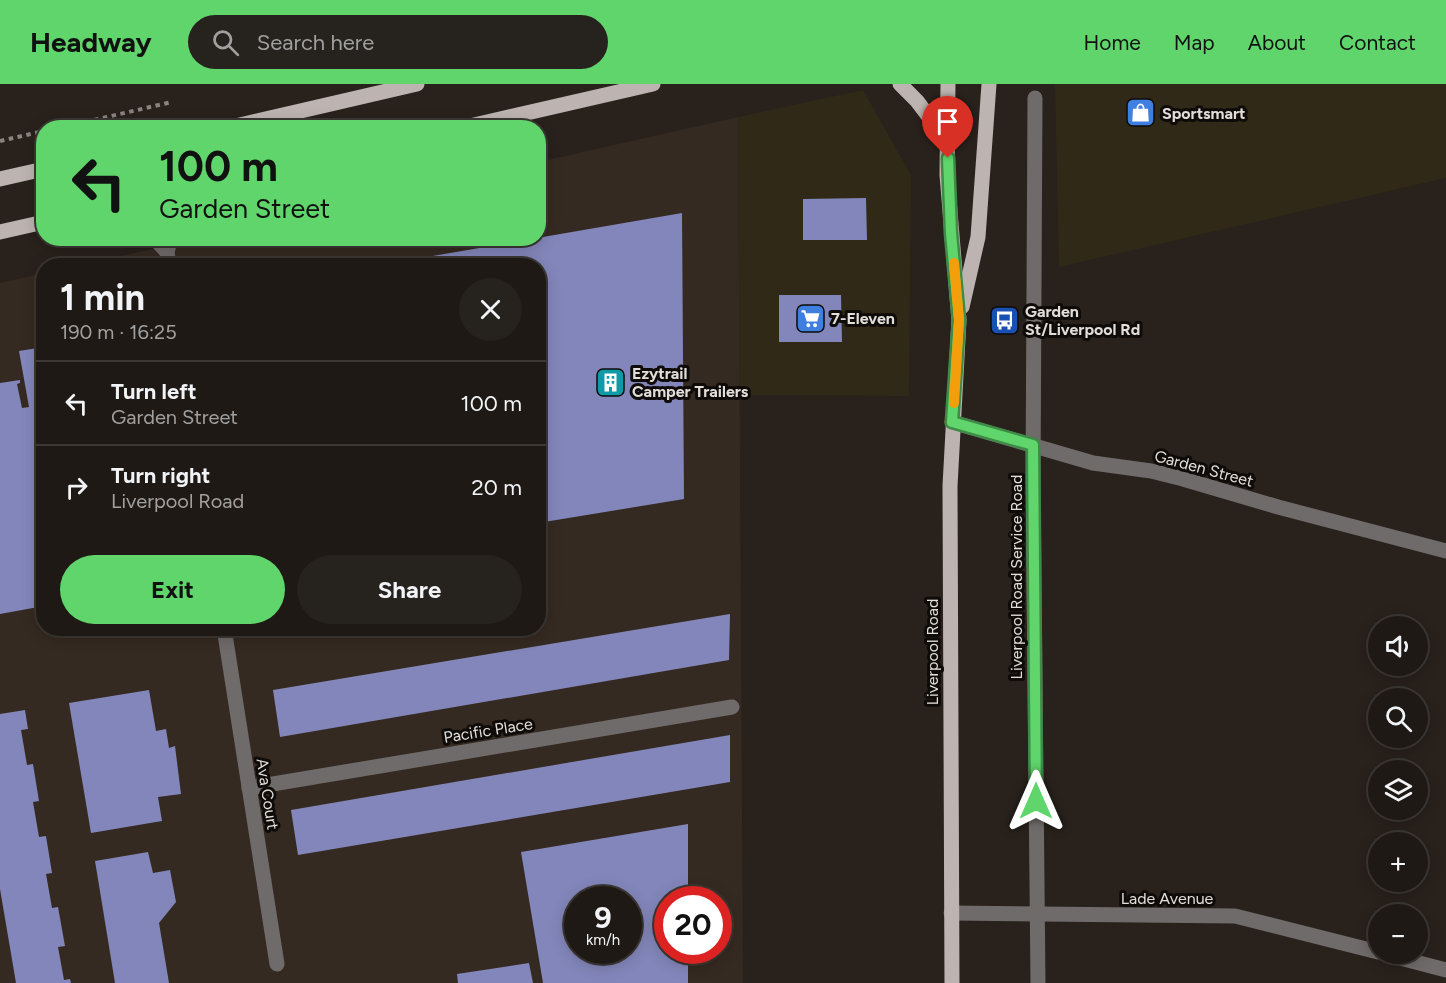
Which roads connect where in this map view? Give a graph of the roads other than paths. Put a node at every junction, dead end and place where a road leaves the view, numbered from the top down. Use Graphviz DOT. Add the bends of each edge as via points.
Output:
graph roads {
  1 [pos="417,84"];
  2 [pos="653,84"];
  3 [pos="900,84"];
  4 [pos="948,84"];
  5 [pos="999,84"];
  6 [pos="989,91"];
  7 [pos="1035,98"];
  8 [pos="262,120"];
  9 [pos="496,120"];
  10 [pos="948,142"];
  11 [pos="36,171"];
  12 [pos="0,179"];
  13 [pos="36,224"];
  14 [pos="0,232"];
  15 [pos="959,320"];
  16 [pos="952,422"];
  17 [pos="1033,445"];
  18 [pos="1446,551"];
  19 [pos="225,636"];
  20 [pos="732,707"];
  21 [pos="249,788"];
  22 [pos="951,913"];
  23 [pos="1037,915"];
  24 [pos="1368,949"];
  25 [pos="277,964"];
  26 [pos="1423,964"];
  27 [pos="1446,970"];
  28 [pos="952,983"];
  29 [pos="1038,983"];
  1 -- 8 [label="main road"];
  2 -- 9 [label="main road"];
  3 -- 10 [label="main road"];
  4 -- 10 [label="main road, Liverpool Road"];
  5 -- 6 [label="main road"];
  6 -- 15 [label="main road, Liverpool Road" via="978,237"];
  7 -- 17 [label="street, Liverpool Road Service Road"];
  10 -- 15 [label="main road, Liverpool Road"];
  11 -- 12 [label="main road"];
  13 -- 14 [label="main road"];
  15 -- 16 [label="main road, Liverpool Road"];
  16 -- 17 [label="street, Garden Street"];
  16 -- 22 [label="main road, Liverpool Road"];
  17 -- 18 [label="street, Garden Street" via="1093,463 1183,479"];
  17 -- 23 [label="street, Liverpool Road Service Road"];
  19 -- 21 [label="street, Ava Court"];
  20 -- 21 [label="street, Pacific Place"];
  21 -- 25 [label="street, Ava Court"];
  22 -- 23 [label="street, Lade Avenue"];
  22 -- 28 [label="main road, Liverpool Road"];
  23 -- 24 [label="street, Lade Avenue" via="1235,916"];
  23 -- 29 [label="street, Liverpool Road Service Road"];
  26 -- 27 [label="street"];
}
